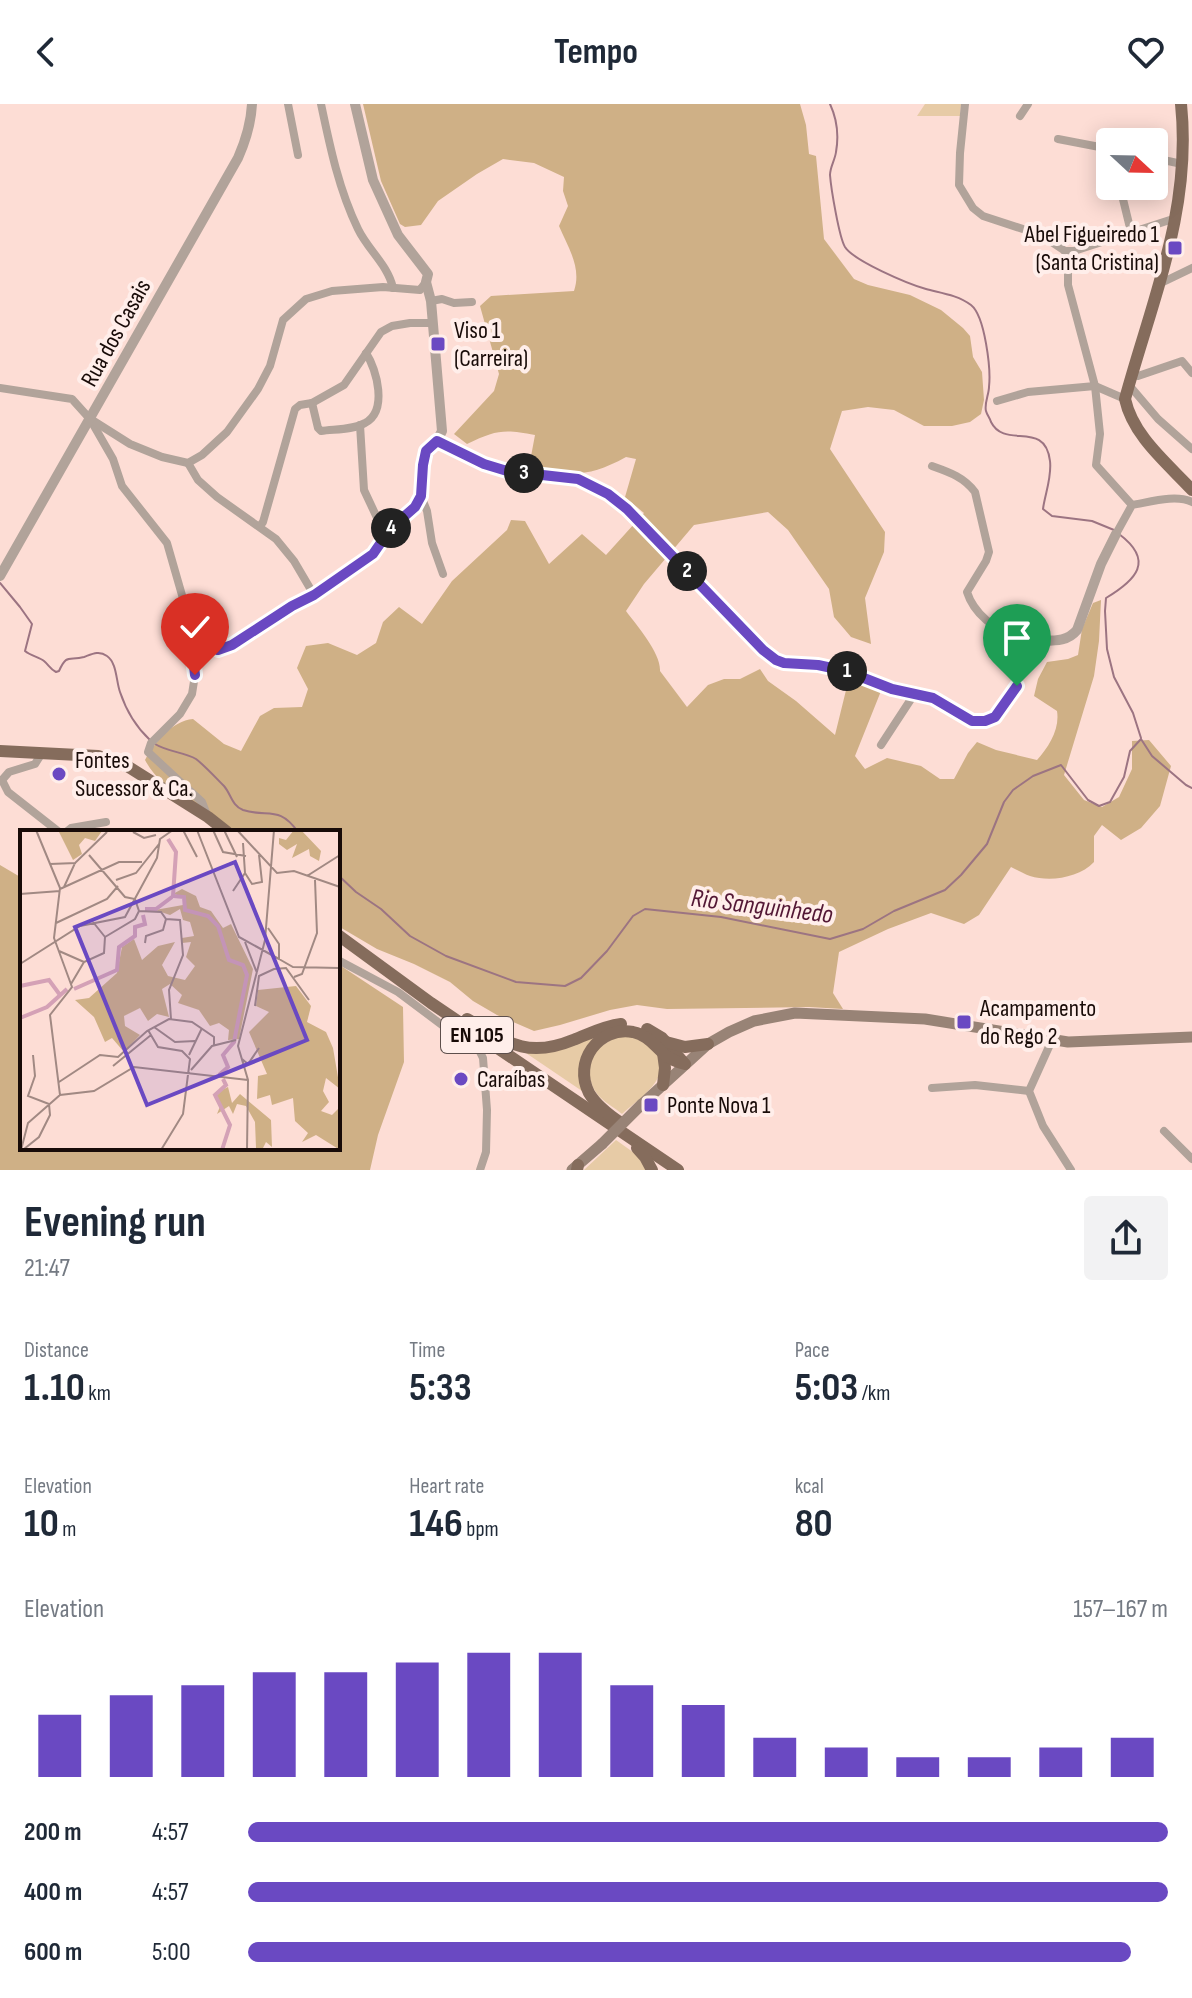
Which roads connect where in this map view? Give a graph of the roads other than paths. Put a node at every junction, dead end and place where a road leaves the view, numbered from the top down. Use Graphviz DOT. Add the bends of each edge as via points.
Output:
graph roads {
  1 [pos="252,104"];
  2 [pos="288,104"];
  3 [pos="321,104"];
  4 [pos="355,104"];
  5 [pos="965,104"];
  6 [pos="1028,104"];
  7 [pos="1181,104"];
  8 [pos="1020,116"];
  9 [pos="1058,139"];
  10 [pos="1096,146"];
  11 [pos="298,155"];
  12 [pos="1168,161"];
  13 [pos="1182,164"];
  14 [pos="1123,200"];
  15 [pos="1176,218"];
  16 [pos="1131,232"];
  17 [pos="1065,251"];
  18 [pos="1192,268"];
  19 [pos="426,282"];
  20 [pos="1159,284"];
  21 [pos="393,288"];
  22 [pos="431,301"];
  23 [pos="472,302"];
  24 [pos="433,323"];
  25 [pos="366,353"];
  26 [pos="1192,373"];
  27 [pos="1131,379"];
  28 [pos="1095,386"];
  29 [pos="0,388"];
  30 [pos="1125,399"];
  31 [pos="997,401"];
  32 [pos="312,403"];
  33 [pos="90,419"];
  34 [pos="360,425"];
  35 [pos="437,441"];
  36 [pos="1192,449"];
  37 [pos="188,463"];
  38 [pos="932,466"];
  39 [pos="1192,490"];
  40 [pos="421,496"];
  41 [pos="1192,502"];
  42 [pos="1132,505"];
  43 [pos="260,526"];
  44 [pos="1118,532"];
  45 [pos="386,537"];
  46 [pos="443,574"];
  47 [pos="0,576"];
  48 [pos="314,595"];
  49 [pos="190,631"];
  50 [pos="1023,645"];
  51 [pos="915,693"];
  52 [pos="881,745"];
  53 [pos="0,751"];
  54 [pos="42,753"];
  55 [pos="208,817"];
  56 [pos="106,822"];
  57 [pos="56,830"];
  58 [pos="68,830"];
  59 [pos="224,830"];
  60 [pos="340,936"];
  61 [pos="362,952"];
  62 [pos="340,961"];
  63 [pos="456,1013"];
  64 [pos="1192,1037"];
  65 [pos="1052,1040"];
  66 [pos="708,1044"];
  67 [pos="664,1048"];
  68 [pos="685,1064"];
  69 [pos="663,1085"];
  70 [pos="932,1088"];
  71 [pos="1029,1091"];
  72 [pos="594,1114"];
  73 [pos="613,1117"];
  74 [pos="1164,1131"];
  75 [pos="1192,1159"];
  76 [pos="576,1168"];
  77 [pos="480,1170"];
  78 [pos="652,1170"];
  79 [pos="678,1170"];
  80 [pos="689,1170"];
  81 [pos="1071,1170"];
  1 -- 33 [label="street, Rua dos Casais" via="238,158"];
  2 -- 11 [label="street"];
  3 -- 21 [label="street" via="332,156 359,231"];
  4 -- 19 [label="street" via="373,180 398,235 428,274"];
  5 -- 17 [label="street" via="959,185 973,208 1041,235"];
  6 -- 8 [label="street"];
  7 -- 13 [label="main road"];
  9 -- 10 [label="street"];
  12 -- 13 [label="street"];
  13 -- 15 [label="main road"];
  14 -- 16 [label="street"];
  15 -- 16 [label="street"];
  15 -- 20 [label="main road"];
  16 -- 17 [label="street"];
  17 -- 28 [label="street" via="1068,285"];
  18 -- 20 [label="street"];
  19 -- 21 [label="street" via="420,290"];
  19 -- 22 [label="street"];
  20 -- 27 [label="main road"];
  21 -- 37 [label="street" via="332,291 306,299 283,320 258,389 227,432"];
  22 -- 23 [label="street"];
  22 -- 24 [label="street"];
  24 -- 25 [label="street" via="392,326"];
  24 -- 35 [label="street" via="442,431"];
  25 -- 32 [label="street" via="344,385"];
  25 -- 34 [label="street" via="373,363 378,402 369,422"];
  26 -- 27 [label="street" via="1182,361"];
  27 -- 30 [label="main road"];
  27 -- 36 [label="street" via="1158,419"];
  28 -- 30 [label="street"];
  28 -- 31 [label="street" via="1028,392"];
  28 -- 42 [label="street" via="1100,434 1096,465"];
  29 -- 33 [label="street" via="72,399"];
  30 -- 39 [label="main road" via="1138,430"];
  32 -- 34 [label="street" via="321,431"];
  32 -- 43 [label="street" via="295,409"];
  33 -- 37 [label="street" via="130,444"];
  33 -- 47 [label="street, Rua dos Casais"];
  33 -- 49 [label="street" via="122,486 167,543"];
  34 -- 45 [label="street" via="364,490"];
  35 -- 40 [label="street" via="426,451"];
  35 -- 51 [label="street" via="484,464 578,479 608,494 776,660 846,671"];
  37 -- 43 [label="street" via="217,497"];
  38 -- 50 [label="street" via="959,476 975,492 989,552 969,585 970,601 992,626"];
  40 -- 45 [label="street"];
  40 -- 46 [label="street"];
  41 -- 42 [label="street"];
  42 -- 44 [label="street"];
  43 -- 48 [label="street" via="294,561"];
  44 -- 50 [label="street" via="1071,638"];
  45 -- 48 [label="street" via="373,554"];
  48 -- 49 [label="street" via="218,650"];
  49 -- 55 [label="street" via="192,694 148,752 202,802"];
  50 -- 51 [label="street" via="1017,686 995,717 972,721"];
  51 -- 52 [label="street"];
  53 -- 54 [label="main road"];
  54 -- 55 [label="main road" via="98,756 127,766"];
  54 -- 57 [label="street" via="35,764 9,772 2,780 8,792"];
  55 -- 59 [label="main road"];
  56 -- 58 [label="street"];
  60 -- 61 [label="main road, EN 105"];
  61 -- 63 [label="main road, EN 105"];
  61 -- 72 [label="main road, EN 105"];
  62 -- 77 [label="street" via="398,992 478,1048 487,1110"];
  63 -- 67 [label="main road" via="524,1048 558,1046 625,1024 646,1028"];
  63 -- 73 [label="main road, EN 105"];
  64 -- 65 [label="main road"];
  65 -- 66 [label="main road" via="925,1019 795,1013 754,1021"];
  65 -- 71 [label="street"];
  66 -- 67 [label="main road"];
  66 -- 68 [label="main road"];
  67 -- 68 [label="main road"];
  67 -- 69 [label="main road"];
  67 -- 73 [label="main road" via="634,1032 614,1033 596,1043 584,1062 585,1083"];
  68 -- 69 [label="main road"];
  69 -- 76 [label="main road, bridge"];
  70 -- 71 [label="street" via="975,1085"];
  71 -- 81 [label="street" via="1043,1126"];
  72 -- 78 [label="main road" via="638,1149"];
  72 -- 79 [label="main road, EN 105"];
  73 -- 80 [label="main road, EN 105"];
  74 -- 75 [label="street"];
}
